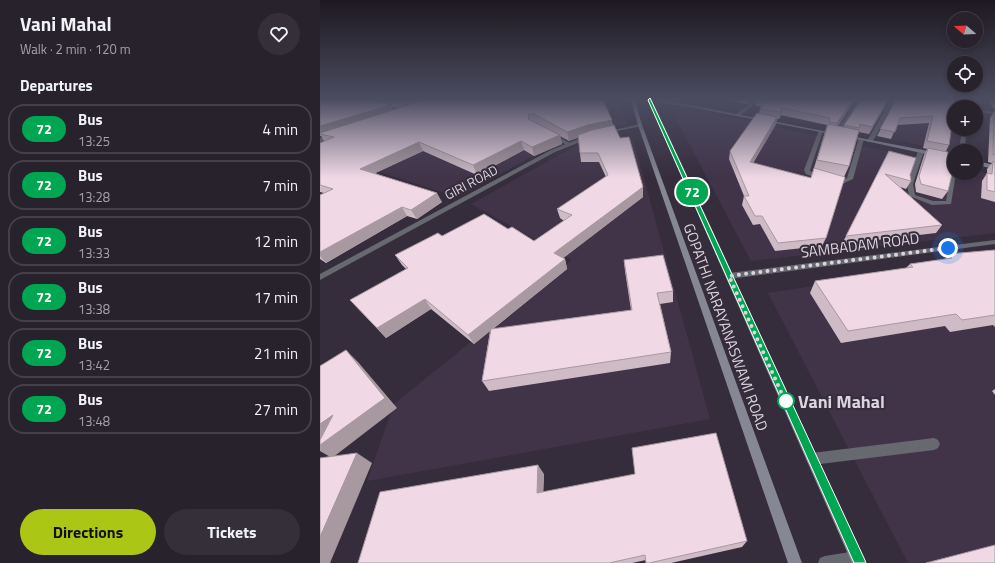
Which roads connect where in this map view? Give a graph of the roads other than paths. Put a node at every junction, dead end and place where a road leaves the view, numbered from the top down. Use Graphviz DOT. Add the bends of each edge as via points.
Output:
graph roads {
  1 [pos="634,126"];
  2 [pos="640,126"];
  3 [pos="662,126"];
  4 [pos="797,126"];
  5 [pos="841,126"];
  6 [pos="878,126"];
  7 [pos="820,131"];
  8 [pos="545,132"];
  9 [pos="341,134"];
  10 [pos="836,134"];
  11 [pos="861,139"];
  12 [pos="320,140"];
  13 [pos="870,141"];
  14 [pos="569,144"];
  15 [pos="921,151"];
  16 [pos="947,157"];
  17 [pos="983,164"];
  18 [pos="995,167"];
  19 [pos="952,180"];
  20 [pos="995,242"];
  21 [pos="729,276"];
  22 [pos="320,277"];
  23 [pos="934,444"];
  24 [pos="812,459"];
  25 [pos="858,560"];
  26 [pos="795,563"];
  27 [pos="825,563"];
  1 -- 14 [label="street, GIRI ROAD"];
  2 -- 26 [label="main road, GOPATHI NARAYANASWAMI ROAD"];
  3 -- 21 [label="main road, GOPATHI NARAYANASWAMI ROAD"];
  4 -- 7 [label="main road"];
  5 -- 10 [label="street"];
  6 -- 13 [label="street"];
  7 -- 10 [label="main road"];
  7 -- 11 [label="street" via="808,173 842,182 850,179"];
  8 -- 14 [label="street"];
  9 -- 12 [label="street"];
  10 -- 11 [label="main road"];
  11 -- 13 [label="main road"];
  13 -- 15 [label="main road"];
  14 -- 22 [label="street, GIRI ROAD"];
  15 -- 16 [label="main road"];
  15 -- 19 [label="street" via="910,184 912,196 932,203 948,203"];
  17 -- 18 [label="main road"];
  20 -- 21 [label="street, SAMBADAM ROAD"];
  21 -- 24 [label="main road, GOPATHI NARAYANASWAMI ROAD"];
  23 -- 24 [label="street"];
  24 -- 25 [label="main road, GOPATHI NARAYANASWAMI ROAD"];
  25 -- 27 [label="street"];
}
